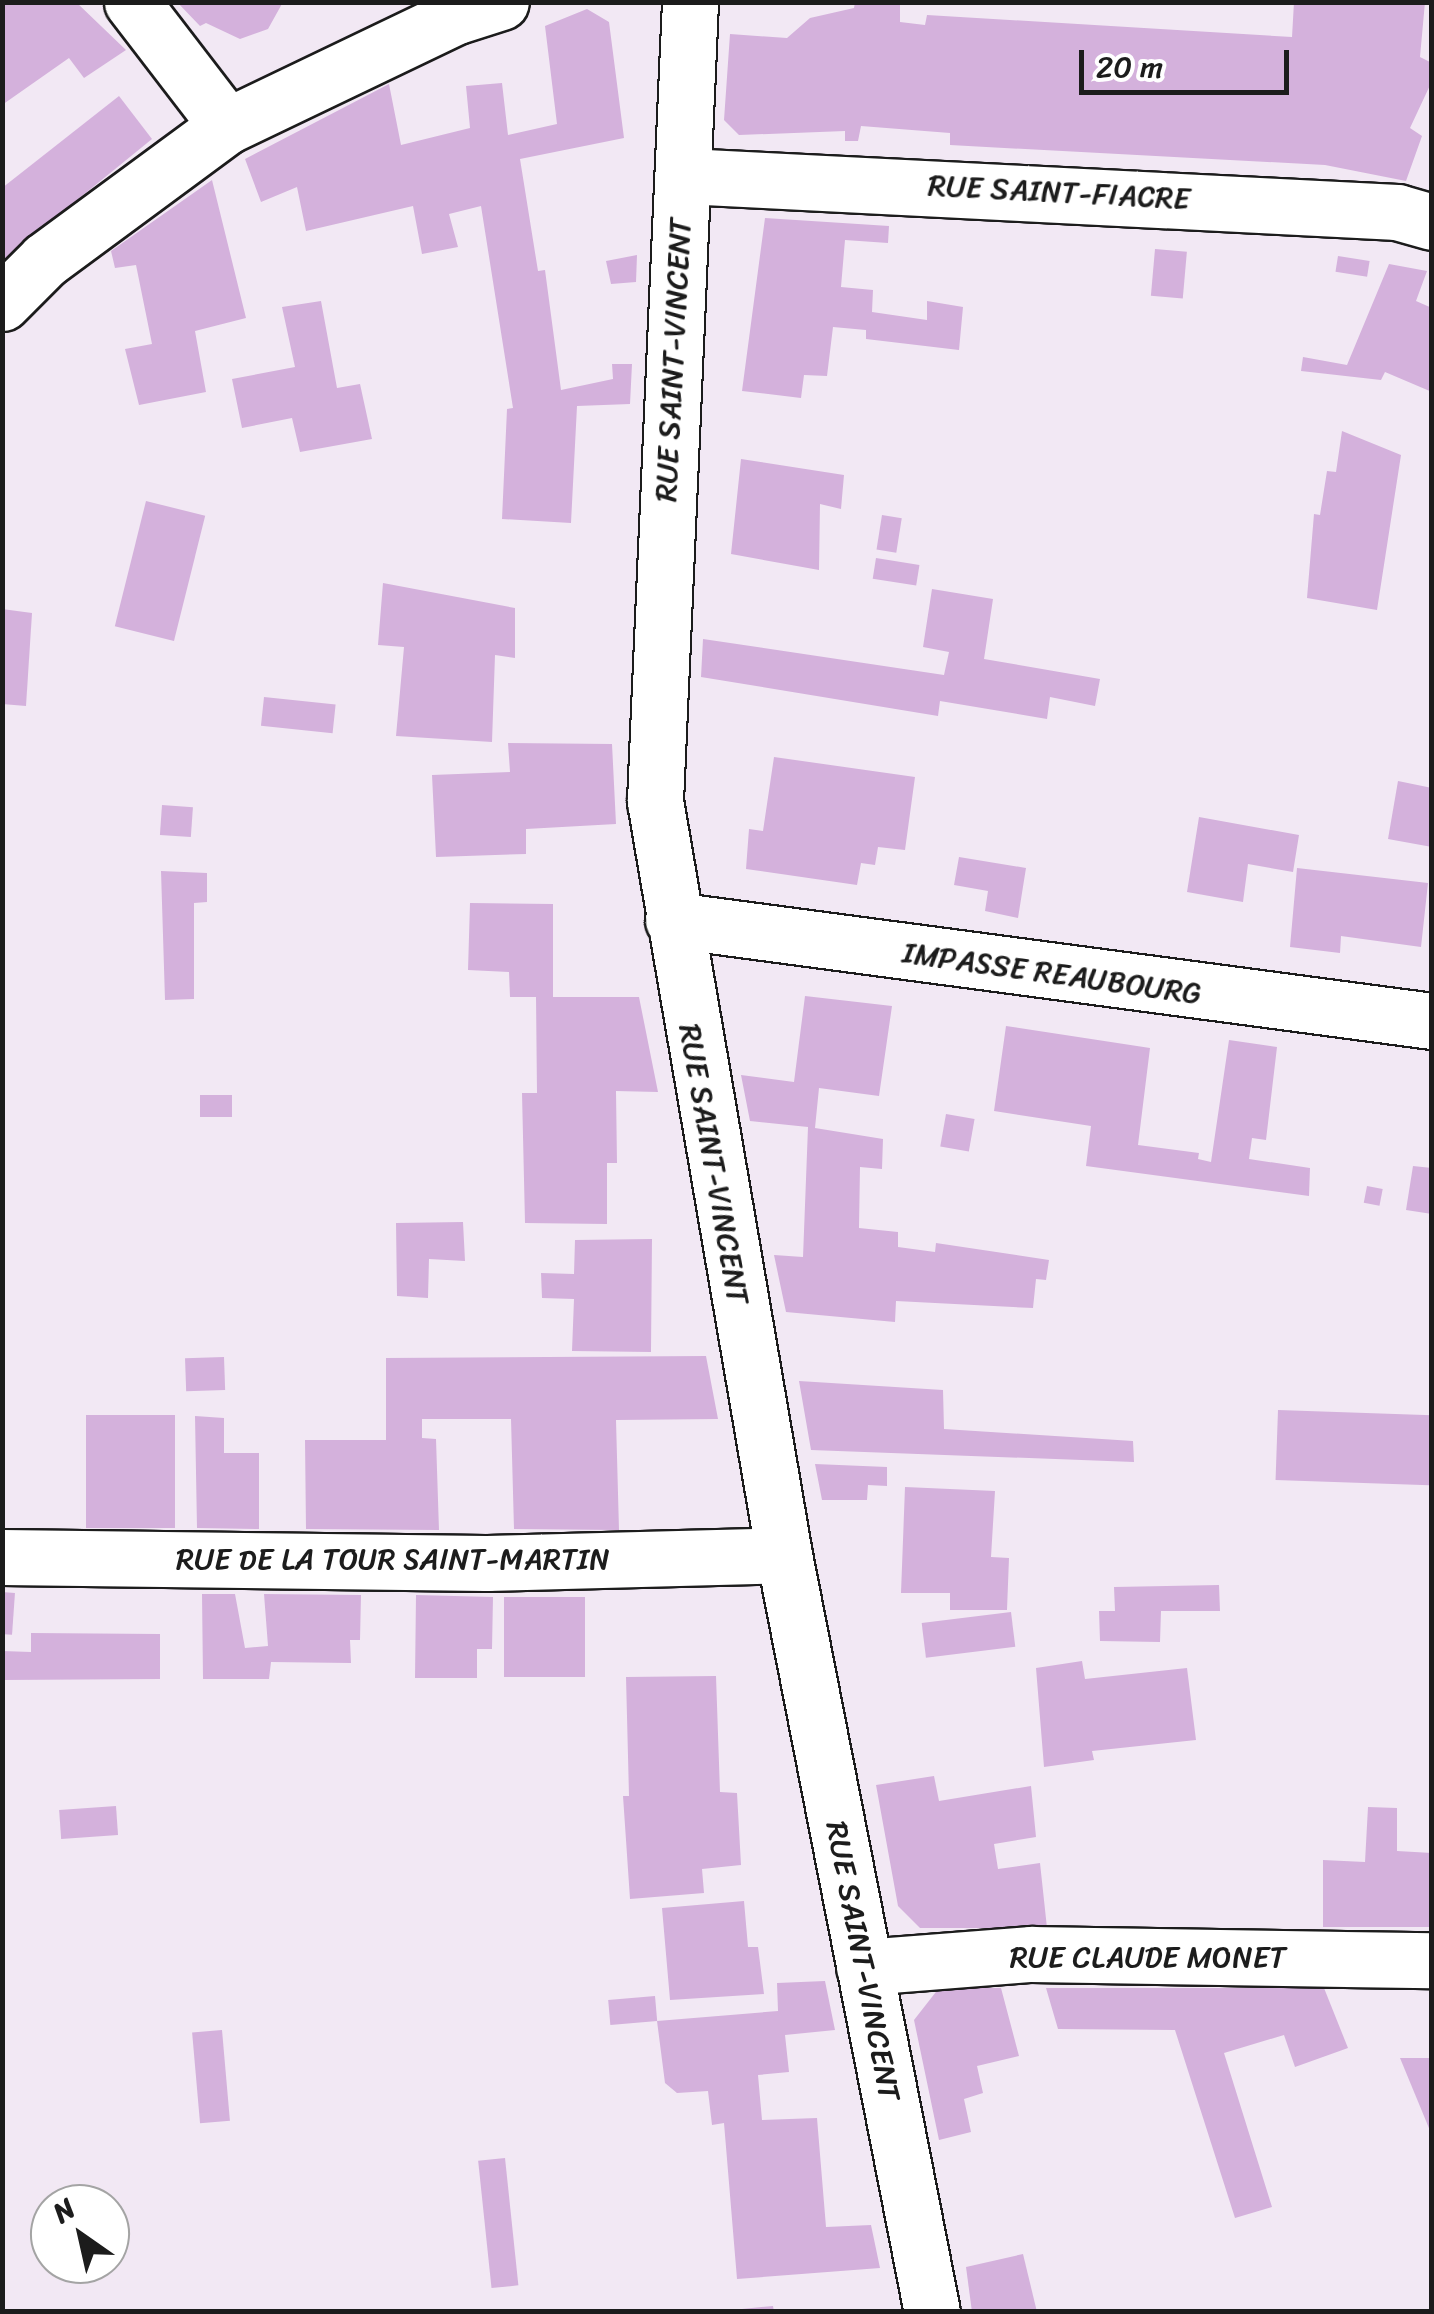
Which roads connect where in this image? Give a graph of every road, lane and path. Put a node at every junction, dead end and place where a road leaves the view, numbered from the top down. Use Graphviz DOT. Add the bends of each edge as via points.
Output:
graph roads {
  1 [pos="132,2"];
  2 [pos="500,2"];
  3 [pos="690,2"];
  4 [pos="227,126"];
  5 [pos="684,176"];
  6 [pos="1432,222"];
  7 [pos="2,303"];
  8 [pos="672,920"];
  9 [pos="1432,1021"];
  10 [pos="784,1555"];
  11 [pos="2,1557"];
  12 [pos="1432,1960"];
  13 [pos="864,1967"];
  14 [pos="932,2312"];
  1 -- 4 [label="street"];
  2 -- 4 [label="street" via="457,16"];
  3 -- 5 [label="street, RUE SAINT-VINCENT"];
  4 -- 7 [label="street" via="45,260"];
  5 -- 6 [label="street, RUE SAINT-FIACRE" via="1397,212"];
  5 -- 8 [label="street, RUE SAINT-VINCENT" via="654,801"];
  8 -- 9 [label="street, IMPASSE REAUBOURG"];
  8 -- 10 [label="street, RUE SAINT-VINCENT"];
  10 -- 11 [label="street, RUE DE LA TOUR SAINT-MARTIN" via="487,1563"];
  10 -- 13 [label="street, RUE SAINT-VINCENT"];
  12 -- 13 [label="street, RUE CLAUDE MONET" via="1031,1954"];
  13 -- 14 [label="street, RUE SAINT-VINCENT"];
}
